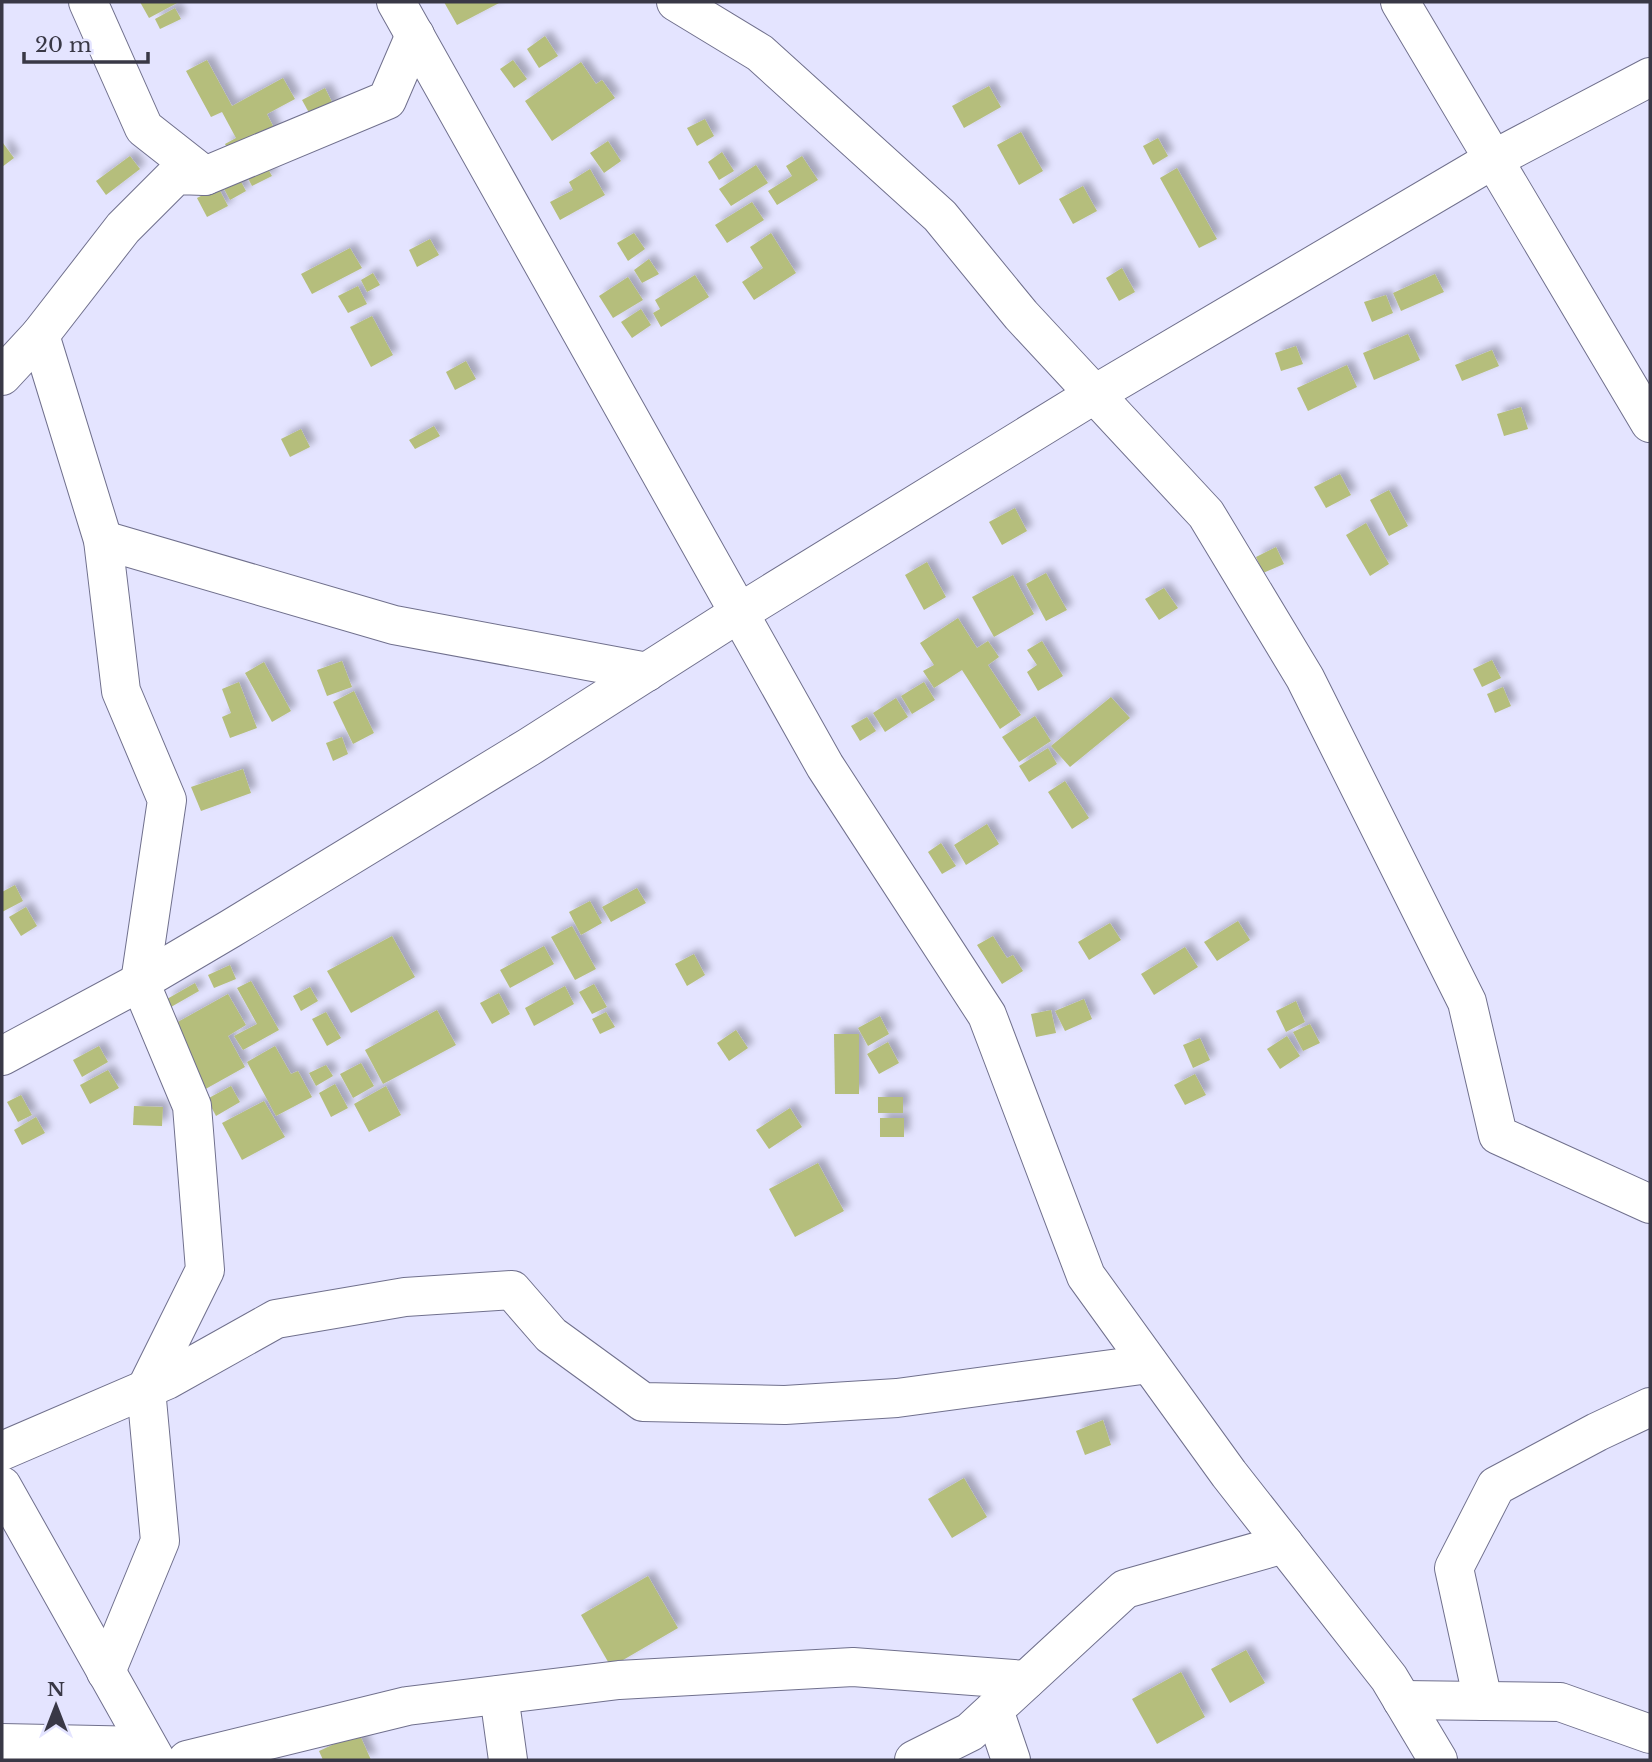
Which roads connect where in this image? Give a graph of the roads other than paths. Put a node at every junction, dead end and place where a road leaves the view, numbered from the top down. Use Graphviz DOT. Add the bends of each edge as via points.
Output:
graph roads {
  1 [pos="88,2"];
  2 [pos="396,2"];
  3 [pos="676,2"];
  4 [pos="1400,2"];
  5 [pos="415,35"];
  6 [pos="1650,77"];
  7 [pos="1494,159"];
  8 [pos="205,176"];
  9 [pos="40,335"];
  10 [pos="2,376"];
  11 [pos="1094,394"];
  12 [pos="1650,423"];
  13 [pos="103,540"];
  14 [pos="739,613"];
  15 [pos="646,672"];
  16 [pos="140,982"];
  17 [pos="2,1056"];
  18 [pos="1650,1204"];
  19 [pos="1149,1364"];
  20 [pos="146,1389"];
  21 [pos="1650,1407"];
  22 [pos="2,1451"];
  23 [pos="2,1486"];
  24 [pos="1284,1544"];
  25 [pos="106,1672"];
  26 [pos="1026,1681"];
  27 [pos="499,1695"];
  28 [pos="1402,1700"];
  29 [pos="1483,1701"];
  30 [pos="994,1710"];
  31 [pos="1650,1734"];
  32 [pos="2,1743"];
  33 [pos="151,1753"];
  34 [pos="187,1760"];
  35 [pos="508,1760"];
  36 [pos="914,1760"];
  37 [pos="1011,1760"];
  38 [pos="1438,1760"];
  1 -- 8 [label="street" via="144,128"];
  2 -- 5 [label="street"];
  3 -- 11 [label="street" via="760,53 940,216 1021,315"];
  4 -- 7 [label="street"];
  5 -- 8 [label="street" via="387,100"];
  5 -- 14 [label="street"];
  6 -- 7 [label="street"];
  7 -- 11 [label="street"];
  7 -- 12 [label="street"];
  8 -- 9 [label="street" via="176,175 123,228"];
  9 -- 10 [label="street"];
  9 -- 13 [label="street"];
  11 -- 14 [label="street"];
  11 -- 18 [label="street" via="1206,514 1305,678 1467,1002 1498,1135"];
  13 -- 15 [label="street" via="394,625"];
  13 -- 16 [label="street" via="121,691 167,800"];
  14 -- 15 [label="street"];
  14 -- 19 [label="street" via="825,766 987,1015 1086,1276"];
  15 -- 16 [label="street"];
  16 -- 17 [label="street"];
  16 -- 20 [label="street" via="192,1106 205,1270"];
  19 -- 20 [label="street" via="897,1398 785,1405 643,1402 551,1335 512,1290 405,1297 276,1319"];
  19 -- 24 [label="street"];
  20 -- 22 [label="street"];
  20 -- 25 [label="street" via="160,1541"];
  21 -- 29 [label="street" via="1496,1486 1454,1568"];
  23 -- 25 [label="street"];
  24 -- 26 [label="street" via="1125,1589"];
  24 -- 28 [label="street"];
  25 -- 33 [label="street"];
  26 -- 27 [label="street" via="853,1667 619,1680"];
  26 -- 30 [label="street"];
  27 -- 34 [label="street" via="407,1706"];
  27 -- 35 [label="street"];
  28 -- 29 [label="street"];
  28 -- 38 [label="street"];
  29 -- 31 [label="street" via="1560,1702"];
  30 -- 36 [label="street" via="971,1732"];
  30 -- 37 [label="street"];
  32 -- 33 [label="street"];
}
